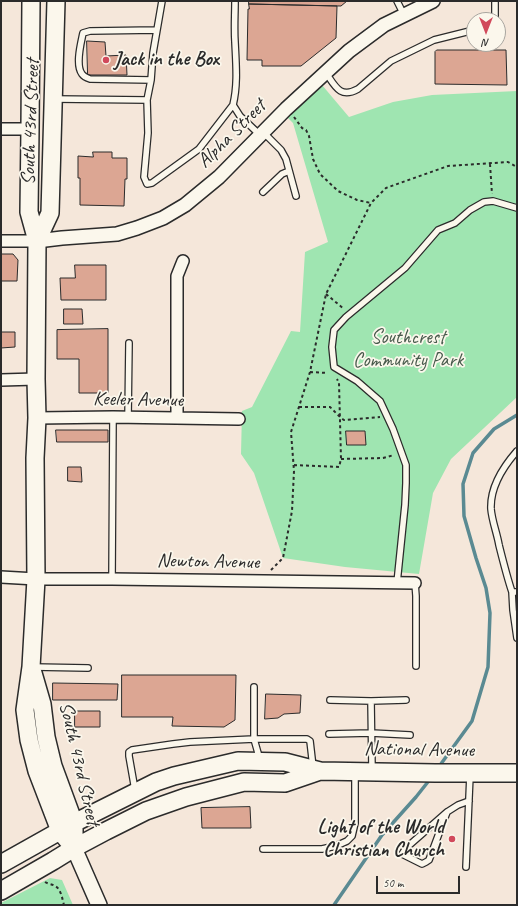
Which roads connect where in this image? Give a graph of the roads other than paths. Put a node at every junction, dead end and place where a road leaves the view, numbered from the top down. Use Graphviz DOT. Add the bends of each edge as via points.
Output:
graph roads {
  1 [pos="31,1"];
  2 [pos="56,1"];
  3 [pos="162,1"];
  4 [pos="235,1"];
  5 [pos="397,1"];
  6 [pos="433,1"];
  7 [pos="495,1"];
  8 [pos="495,12"];
  9 [pos="404,15"];
  10 [pos="157,30"];
  11 [pos="466,32"];
  12 [pos="326,72"];
  13 [pos="151,80"];
  14 [pos="54,99"];
  15 [pos="147,100"];
  16 [pos="233,105"];
  17 [pos="1,129"];
  18 [pos="30,129"];
  19 [pos="261,133"];
  20 [pos="289,171"];
  21 [pos="263,192"];
  22 [pos="296,196"];
  23 [pos="517,208"];
  24 [pos="1,240"];
  25 [pos="37,242"];
  26 [pos="183,261"];
  27 [pos="129,343"];
  28 [pos="36,379"];
  29 [pos="1,380"];
  30 [pos="113,417"];
  31 [pos="38,418"];
  32 [pos="128,418"];
  33 [pos="177,418"];
  34 [pos="239,419"];
  35 [pos="517,451"];
  36 [pos="1,577"];
  37 [pos="36,579"];
  38 [pos="112,579"];
  39 [pos="398,583"];
  40 [pos="415,583"];
  41 [pos="514,592"];
  42 [pos="517,638"];
  43 [pos="416,666"];
  44 [pos="30,667"];
  45 [pos="88,668"];
  46 [pos="254,687"];
  47 [pos="330,700"];
  48 [pos="406,700"];
  49 [pos="371,701"];
  50 [pos="371,733"];
  51 [pos="329,734"];
  52 [pos="410,735"];
  53 [pos="254,739"];
  54 [pos="260,762"];
  55 [pos="317,770"];
  56 [pos="364,772"];
  57 [pos="468,773"];
  58 [pos="517,773"];
  59 [pos="135,792"];
  60 [pos="186,797"];
  61 [pos="469,801"];
  62 [pos="447,812"];
  63 [pos="67,827"];
  64 [pos="74,848"];
  65 [pos="263,849"];
  66 [pos="1,864"];
  67 [pos="466,867"];
  68 [pos="1,890"];
  69 [pos="99,905"];
  1 -- 18 [label="main road, South 43rd Street"];
  2 -- 14 [label="main road, South 43rd Street"];
  3 -- 10 [label="lane"];
  4 -- 16 [label="lane" via="236,92"];
  5 -- 9 [label="lane"];
  6 -- 9 [label="street, Alpha Street"];
  7 -- 8 [label="lane"];
  9 -- 12 [label="street, Alpha Street" via="384,25"];
  10 -- 13 [label="lane"];
  10 -- 13 [label="lane" via="90,31 83,33 80,46 79,68 85,78"];
  11 -- 12 [label="lane" via="434,40 392,61 353,92 345,93 338,90"];
  12 -- 19 [label="street, Alpha Street"];
  13 -- 15 [label="lane"];
  14 -- 15 [label="lane"];
  14 -- 25 [label="main road, South 43rd Street" via="50,213"];
  15 -- 16 [label="lane" via="148,133 144,177 147,184 152,184 199,149"];
  16 -- 19 [label="lane" via="240,116"];
  17 -- 18 [label="street"];
  18 -- 25 [label="main road, South 43rd Street" via="29,214"];
  19 -- 20 [label="lane" via="281,150"];
  19 -- 25 [label="street, Alpha Street" via="219,177 185,206 163,218 117,234"];
  20 -- 21 [label="lane" via="282,174"];
  20 -- 22 [label="lane"];
  23 -- 39 [label="lane" via="492,201 484,202 455,223 438,230 405,268 334,330 334,367 357,381 380,402 406,465"];
  24 -- 25 [label="street"];
  25 -- 28 [label="main road, South 43rd Street"];
  26 -- 33 [label="street" via="177,276"];
  27 -- 32 [label="lane"];
  28 -- 29 [label="street"];
  28 -- 31 [label="main road, South 43rd Street"];
  30 -- 31 [label="street, Keeler Avenue"];
  30 -- 32 [label="street, Keeler Avenue"];
  30 -- 38 [label="lane"];
  31 -- 37 [label="main road, South 43rd Street" via="35,458"];
  32 -- 33 [label="street, Keeler Avenue"];
  33 -- 34 [label="street, Keeler Avenue"];
  35 -- 41 [label="lane" via="509,460 494,488 491,509 506,572"];
  36 -- 37 [label="street, Newton Avenue"];
  37 -- 38 [label="street, Newton Avenue"];
  37 -- 44 [label="main road, South 43rd Street"];
  38 -- 39 [label="street, Newton Avenue"];
  39 -- 40 [label="street, Newton Avenue"];
  40 -- 43 [label="lane"];
  41 -- 42 [label="lane" via="513,610"];
  44 -- 45 [label="lane"];
  44 -- 63 [label="main road, South 43rd Street" via="42,704 46,737"];
  46 -- 53 [label="lane"];
  47 -- 49 [label="lane"];
  48 -- 49 [label="lane"];
  49 -- 50 [label="lane"];
  50 -- 51 [label="lane"];
  50 -- 52 [label="lane"];
  50 -- 56 [label="lane"];
  53 -- 54 [label="lane"];
  53 -- 55 [label="lane" via="307,739 310,741"];
  53 -- 59 [label="lane" via="173,744 132,750 129,756"];
  54 -- 55 [label="main road, National Avenue" via="285,762"];
  54 -- 59 [label="main road, National Avenue" via="238,761 181,774"];
  54 -- 60 [label="main road" via="257,771 217,779 204,784"];
  55 -- 56 [label="main road, National Avenue"];
  55 -- 60 [label="main road, National Avenue" via="285,783 244,782"];
  56 -- 57 [label="main road, National Avenue"];
  56 -- 65 [label="lane" via="352,836 348,841 322,849"];
  57 -- 58 [label="main road, National Avenue"];
  57 -- 61 [label="lane"];
  59 -- 63 [label="main road, National Avenue"];
  60 -- 64 [label="main road, National Avenue" via="146,811"];
  61 -- 62 [label="lane"];
  61 -- 67 [label="lane"];
  62 -- 62 [label="lane" via="429,860 422,864 402,854"];
  63 -- 64 [label="main road, South 43rd Street"];
  63 -- 66 [label="main road, National Avenue"];
  64 -- 68 [label="main road, National Avenue"];
  64 -- 69 [label="main road"];
}
